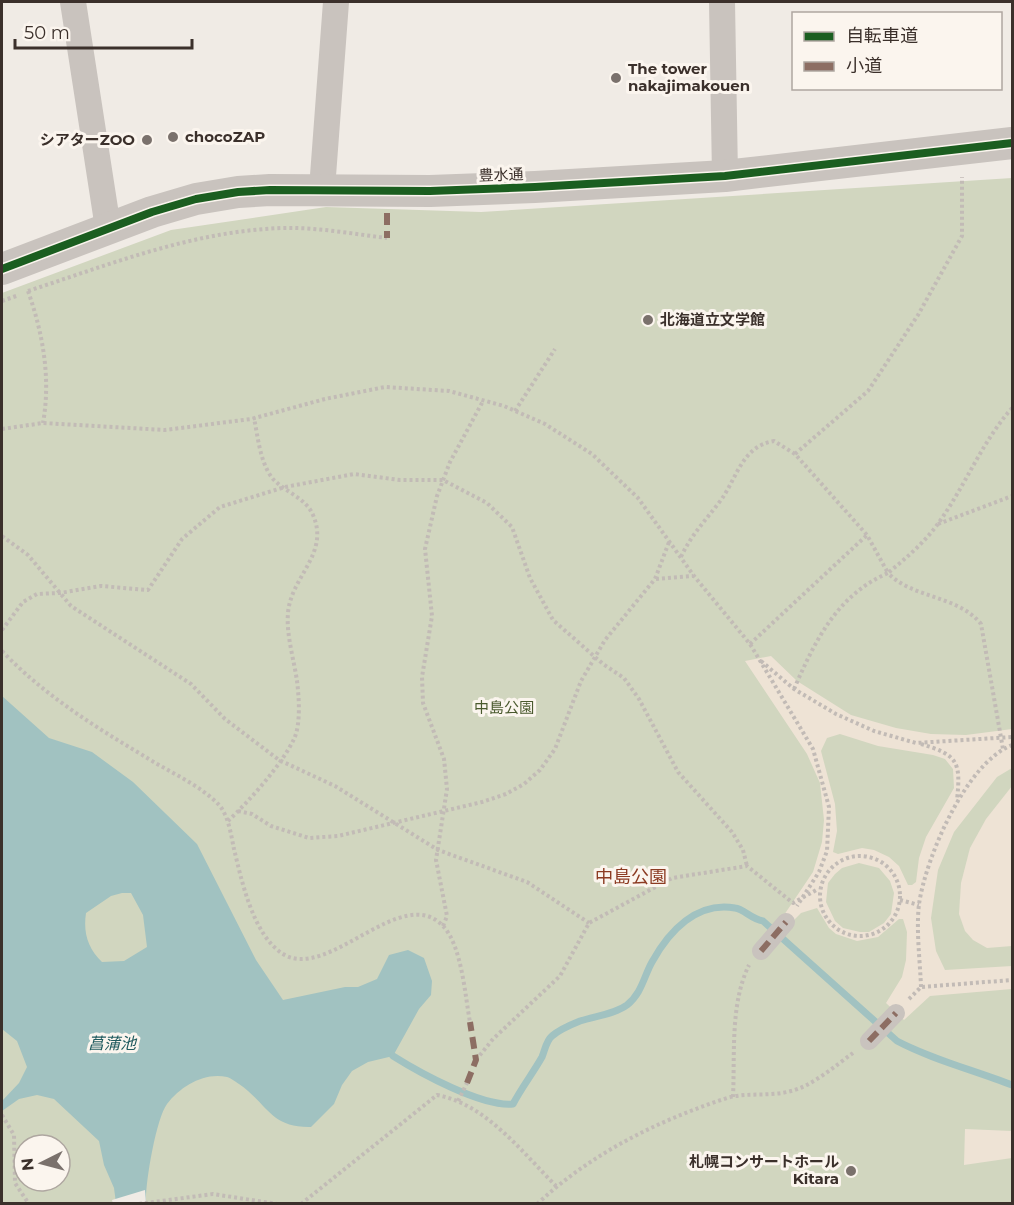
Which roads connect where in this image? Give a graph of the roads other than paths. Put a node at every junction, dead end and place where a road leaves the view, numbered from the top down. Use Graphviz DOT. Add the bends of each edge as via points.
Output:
graph roads {
  1 [pos="73,2"];
  2 [pos="336,2"];
  3 [pos="722,2"];
  4 [pos="1012,143"];
  5 [pos="725,176"];
  6 [pos="322,189"];
  7 [pos="108,228"];
  8 [pos="2,269"];
  9 [pos="786,922"];
  10 [pos="761,951"];
  11 [pos="896,1012"];
  12 [pos="869,1041"];
  1 -- 7 [label="street"];
  2 -- 6 [label="street"];
  3 -- 5 [label="street"];
  4 -- 5 [label="street, 豊水通"];
  5 -- 6 [label="street, 豊水通" via="535,188"];
  6 -- 7 [label="street, 豊水通" via="270,190 196,199"];
  7 -- 8 [label="street, 豊水通"];
  9 -- 10 [label="street"];
  11 -- 12 [label="street"];
}
